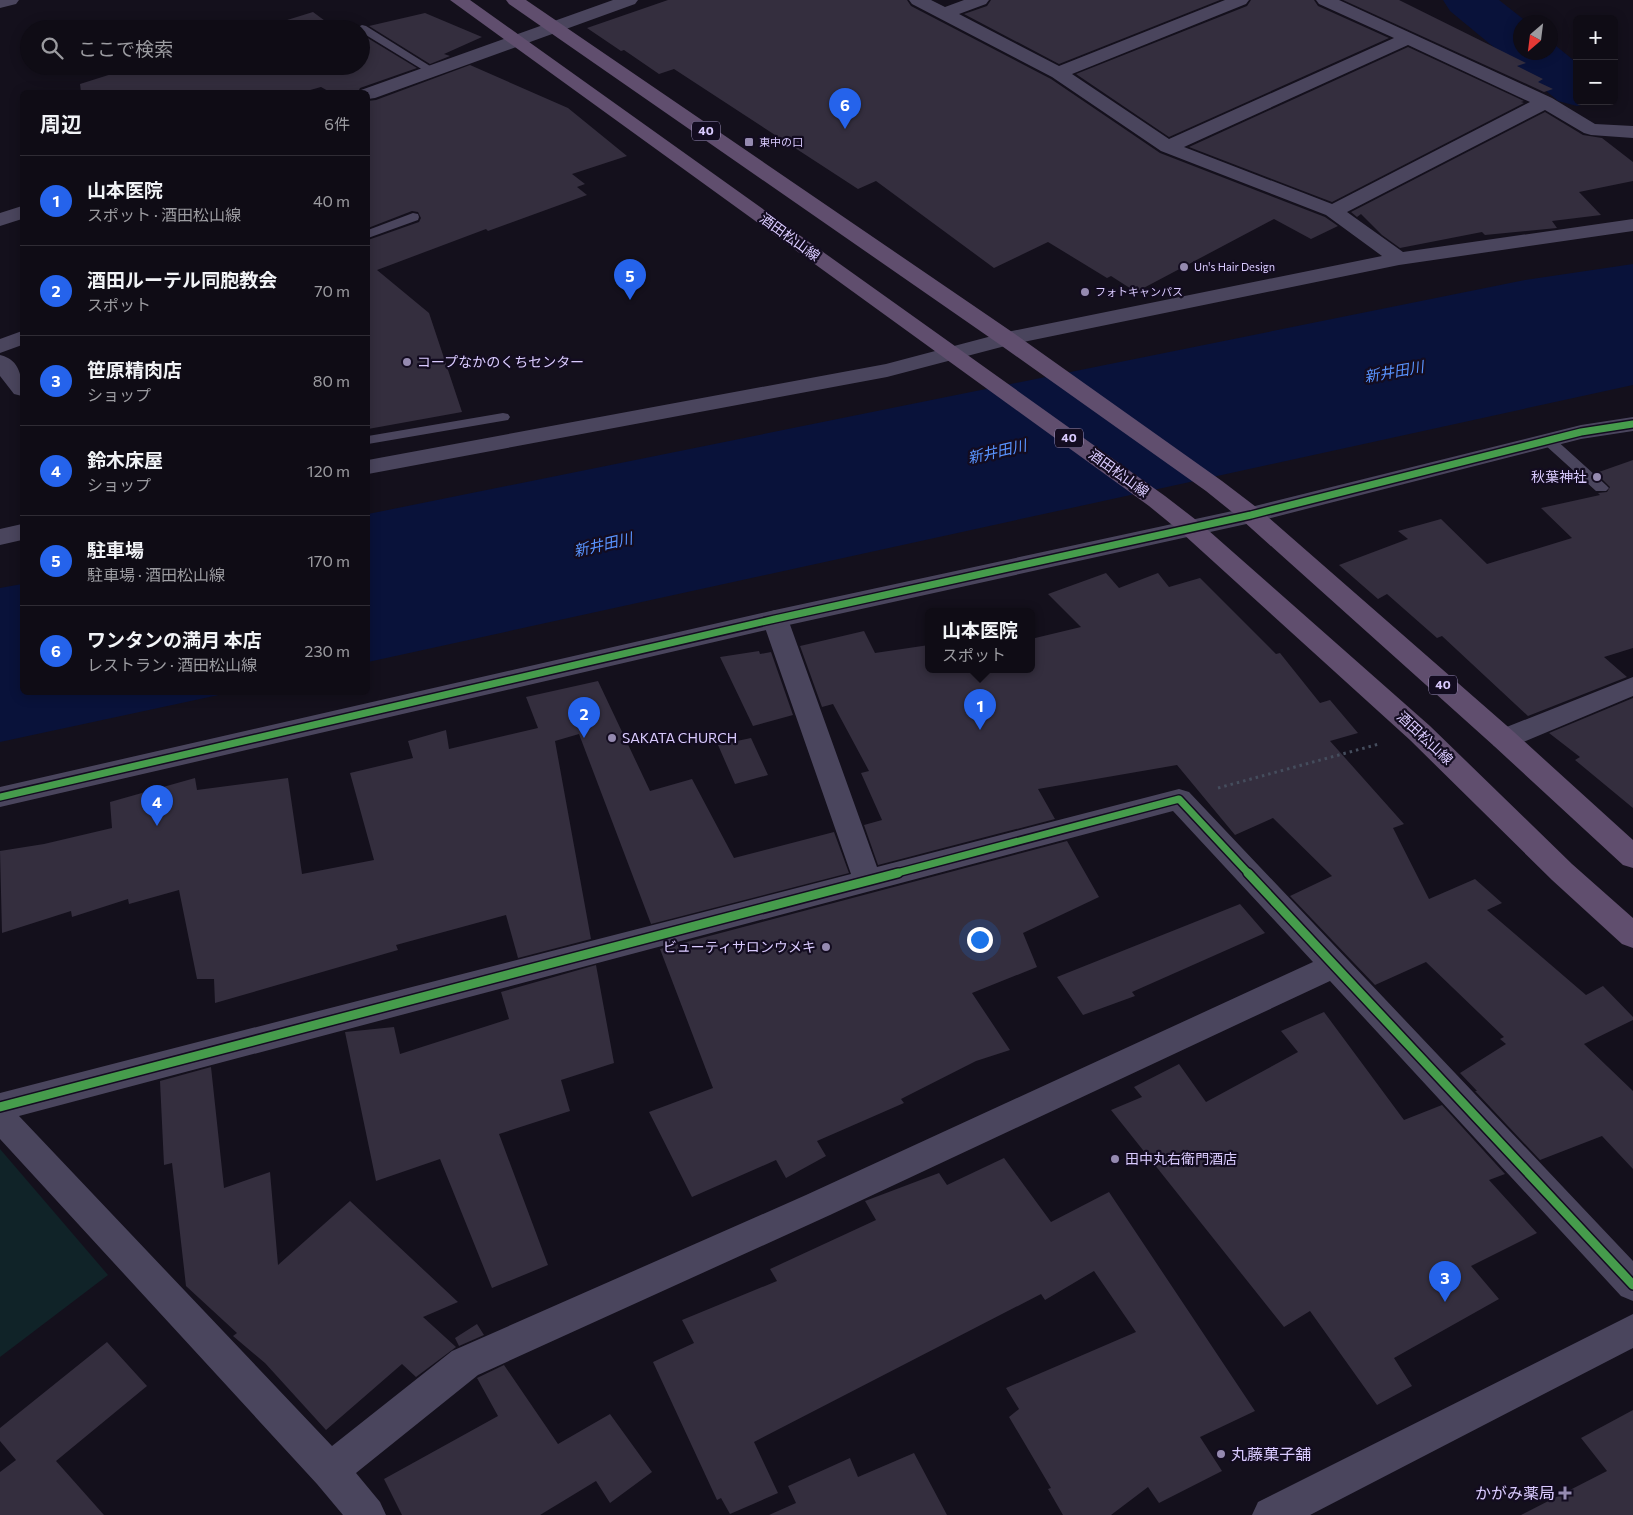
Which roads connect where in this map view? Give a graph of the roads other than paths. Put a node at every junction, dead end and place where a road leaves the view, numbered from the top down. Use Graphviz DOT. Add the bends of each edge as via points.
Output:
graph roads {
  1 [pos="10,0"];
  2 [pos="458,0"];
  3 [pos="516,0"];
  4 [pos="630,0"];
  5 [pos="918,0"];
  6 [pos="980,0"];
  7 [pos="1240,0"];
  8 [pos="1325,0"];
  9 [pos="0,3"];
  10 [pos="944,14"];
  11 [pos="555,26"];
  12 [pos="370,33"];
  13 [pos="1407,39"];
  14 [pos="516,40"];
  15 [pos="432,71"];
  16 [pos="1058,73"];
  17 [pos="370,93"];
  18 [pos="1545,102"];
  19 [pos="1633,132"];
  20 [pos="1168,147"];
  21 [pos="1333,211"];
  22 [pos="20,213"];
  23 [pos="413,217"];
  24 [pos="0,220"];
  25 [pos="1633,225"];
  26 [pos="370,233"];
  27 [pos="1399,259"];
  28 [pos="20,339"];
  29 [pos="1007,339"];
  30 [pos="0,346"];
  31 [pos="951,353"];
  32 [pos="0,362"];
  33 [pos="20,387"];
  34 [pos="503,417"];
  35 [pos="1633,424"];
  36 [pos="370,440"];
  37 [pos="1550,441"];
  38 [pos="370,468"];
  39 [pos="1602,488"];
  40 [pos="1250,515"];
  41 [pos="1191,528"];
  42 [pos="20,532"];
  43 [pos="0,537"];
  44 [pos="775,619"];
  45 [pos="1633,686"];
  46 [pos="1504,739"];
  47 [pos="0,797"];
  48 [pos="1633,857"];
  49 [pos="868,881"];
  50 [pos="1633,936"];
  51 [pos="1335,965"];
  52 [pos="0,1106"];
  53 [pos="0,1117"];
  54 [pos="1633,1285"];
  55 [pos="1633,1330"];
  56 [pos="330,1471"];
  57 [pos="367,1515"];
  58 [pos="1271,1515"];
  1 -- 9 [label="street"];
  2 -- 14 [label="main road, 酒田松山線 / 40"];
  3 -- 11 [label="main road, 40"];
  4 -- 11 [label="street"];
  5 -- 10 [label="street"];
  6 -- 10 [label="street"];
  7 -- 16 [label="street"];
  8 -- 13 [label="street"];
  10 -- 16 [label="street"];
  11 -- 14 [label="street"];
  11 -- 29 [label="main road, 40"];
  12 -- 15 [label="lane"];
  13 -- 18 [label="street"];
  13 -- 20 [label="street"];
  14 -- 15 [label="street"];
  14 -- 31 [label="main road, 酒田松山線 / 40"];
  15 -- 17 [label="street"];
  16 -- 20 [label="street"];
  18 -- 19 [label="street" via="1590,128"];
  18 -- 21 [label="street"];
  20 -- 21 [label="street"];
  21 -- 27 [label="street"];
  22 -- 24 [label="street"];
  23 -- 26 [label="lane"];
  25 -- 27 [label="street"];
  27 -- 29 [label="street"];
  28 -- 30 [label="street"];
  29 -- 31 [label="street"];
  29 -- 40 [label="main road, 40"];
  31 -- 38 [label="street" via="887,370"];
  31 -- 41 [label="main road, 酒田松山線 / 40"];
  32 -- 33 [label="street"];
  34 -- 36 [label="lane"];
  35 -- 37 [label="street" via="1581,432"];
  37 -- 39 [label="lane"];
  37 -- 40 [label="street"];
  40 -- 41 [label="street"];
  40 -- 46 [label="main road, 40"];
  41 -- 44 [label="street"];
  41 -- 50 [label="main road, 酒田松山線 / 40" via="1420,733 1562,872"];
  42 -- 43 [label="street"];
  44 -- 47 [label="street"];
  44 -- 49 [label="street"];
  45 -- 46 [label="street"];
  46 -- 48 [label="main road, 40"];
  49 -- 51 [label="street" via="1179,799"];
  49 -- 52 [label="street"];
  51 -- 54 [label="street"];
  51 -- 56 [label="street" via="827,1201 465,1363"];
  53 -- 56 [label="street"];
  55 -- 58 [label="street"];
  56 -- 57 [label="street"];
}
